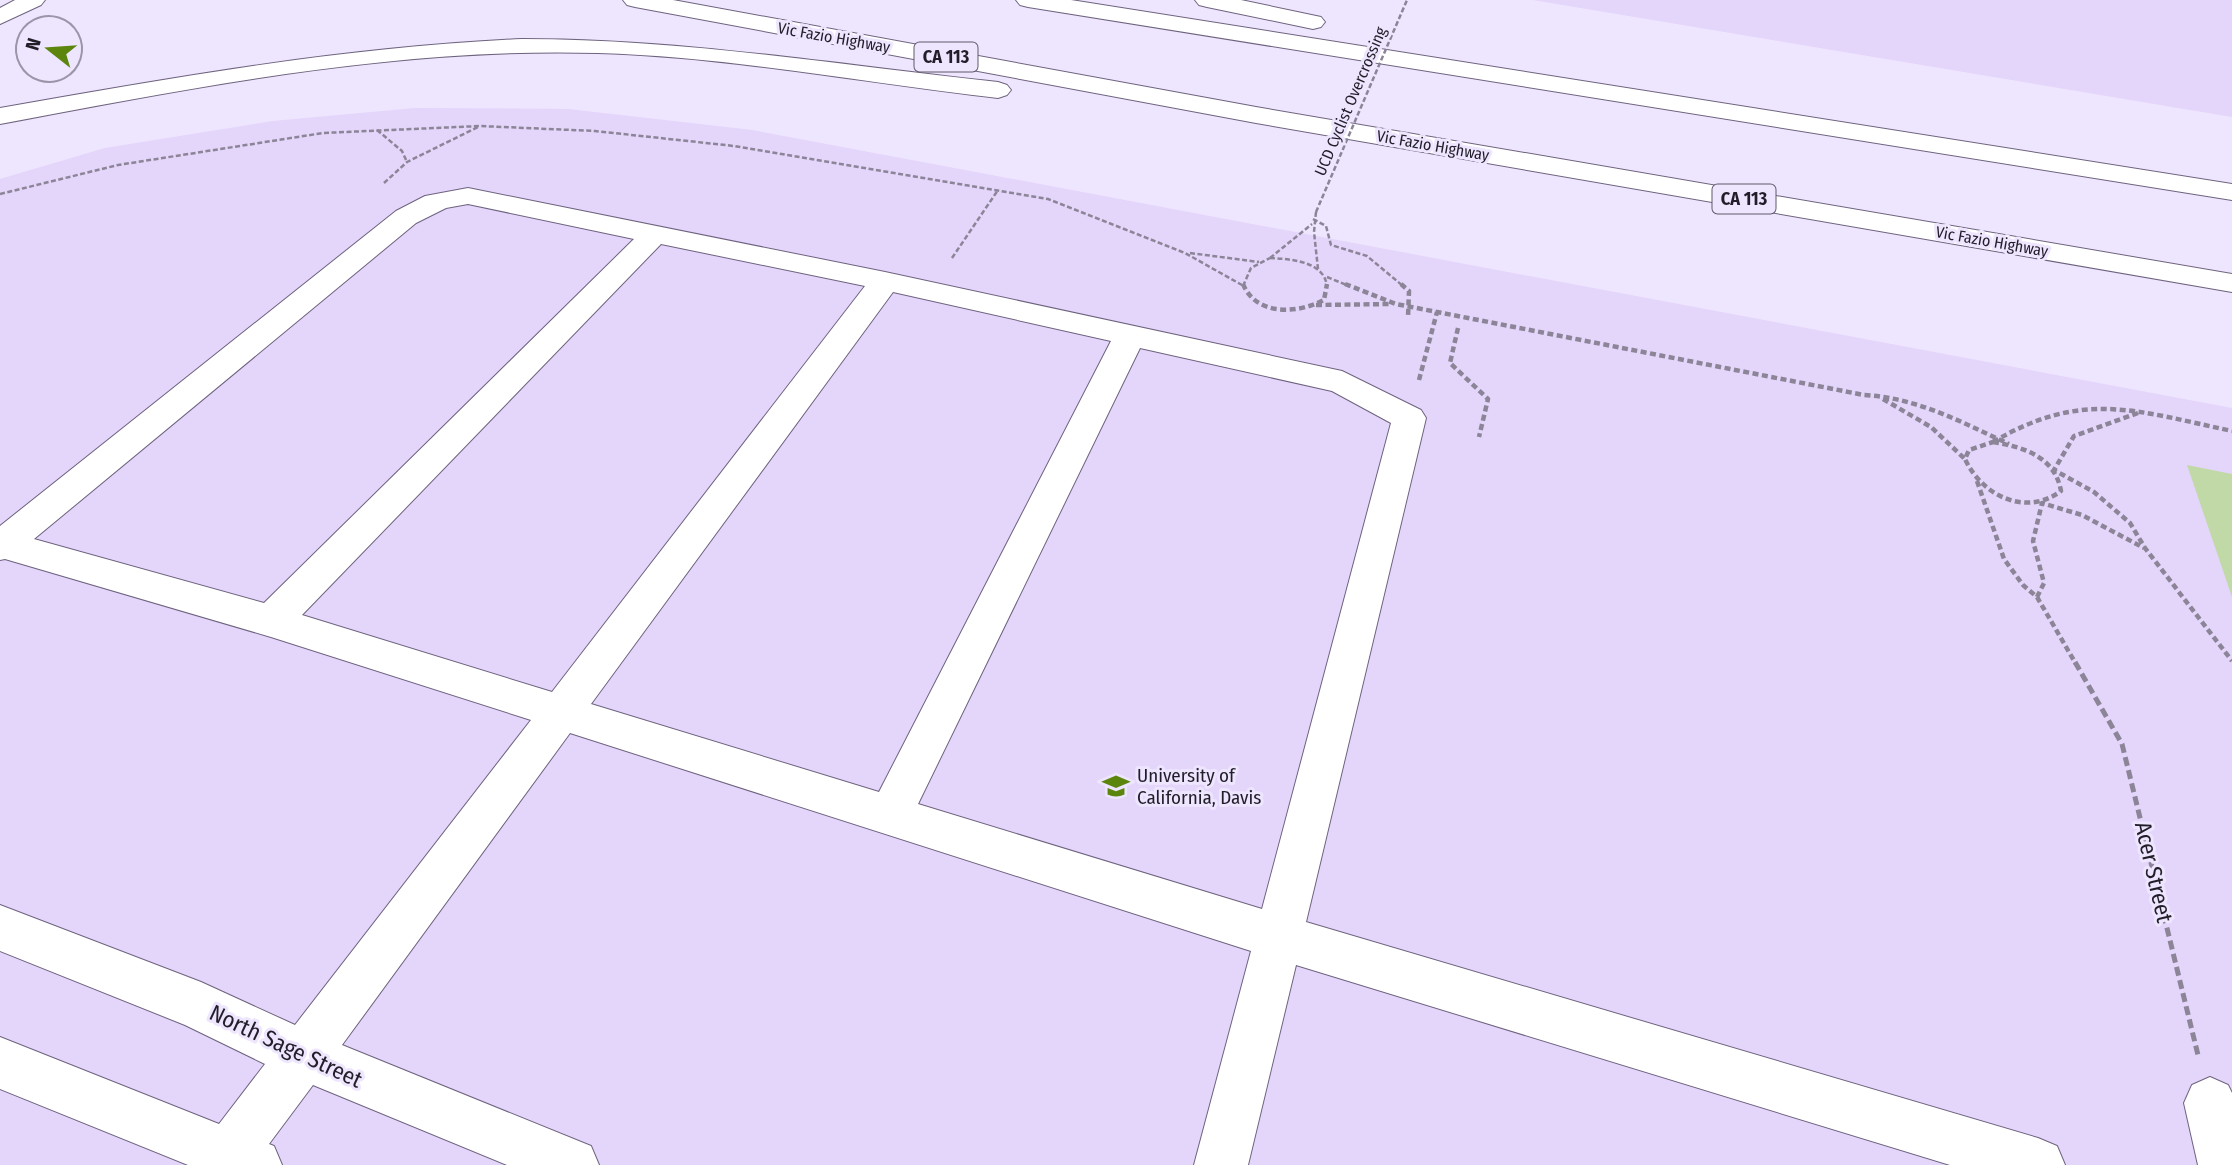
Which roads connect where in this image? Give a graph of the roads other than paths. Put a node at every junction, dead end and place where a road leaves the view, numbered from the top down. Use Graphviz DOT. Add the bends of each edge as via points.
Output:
graph roads {
  1 [pos="33,0"];
  2 [pos="635,0"];
  3 [pos="1028,0"];
  4 [pos="1207,0"];
  5 [pos="0,17"];
  6 [pos="1256,115"];
  7 [pos="0,116"];
  8 [pos="1764,116"];
  9 [pos="2232,192"];
  10 [pos="655,234"];
  11 [pos="885,281"];
  12 [pos="2232,283"];
  13 [pos="1131,334"];
  14 [pos="1,545"];
  15 [pos="271,621"];
  16 [pos="563,713"];
  17 [pos="890,815"];
  18 [pos="0,928"];
  19 [pos="1279,937"];
  20 [pos="302,1055"];
  21 [pos="0,1063"];
  22 [pos="2210,1103"];
  23 [pos="235,1162"];
  24 [pos="572,1165"];
  25 [pos="1221,1165"];
  26 [pos="2038,1165"];
  27 [pos="2225,1165"];
  1 -- 5 [label="main road"];
  2 -- 6 [label="main road, Vic Fazio Highway / CA 113"];
  3 -- 8 [label="main road" via="1555,87"];
  4 -- 8 [label="main road"];
  6 -- 7 [label="main road" via="931,84 684,51 509,46 327,60"];
  6 -- 12 [label="main road, Vic Fazio Highway / CA 113"];
  8 -- 9 [label="main road"];
  10 -- 11 [label="main road"];
  10 -- 14 [label="main road" via="468,196 423,206"];
  10 -- 15 [label="main road"];
  11 -- 13 [label="main road"];
  11 -- 16 [label="main road"];
  13 -- 17 [label="main road"];
  13 -- 19 [label="main road" via="1342,382 1409,418"];
  14 -- 15 [label="main road"];
  15 -- 16 [label="main road"];
  16 -- 17 [label="main road"];
  16 -- 20 [label="main road"];
  17 -- 19 [label="main road"];
  18 -- 20 [label="main road, North Sage Street" via="201,1007"];
  19 -- 25 [label="main road"];
  19 -- 26 [label="main road"];
  20 -- 23 [label="main road"];
  20 -- 24 [label="main road, North Sage Street"];
  21 -- 23 [label="main road"];
  22 -- 27 [label="main road"];
}
